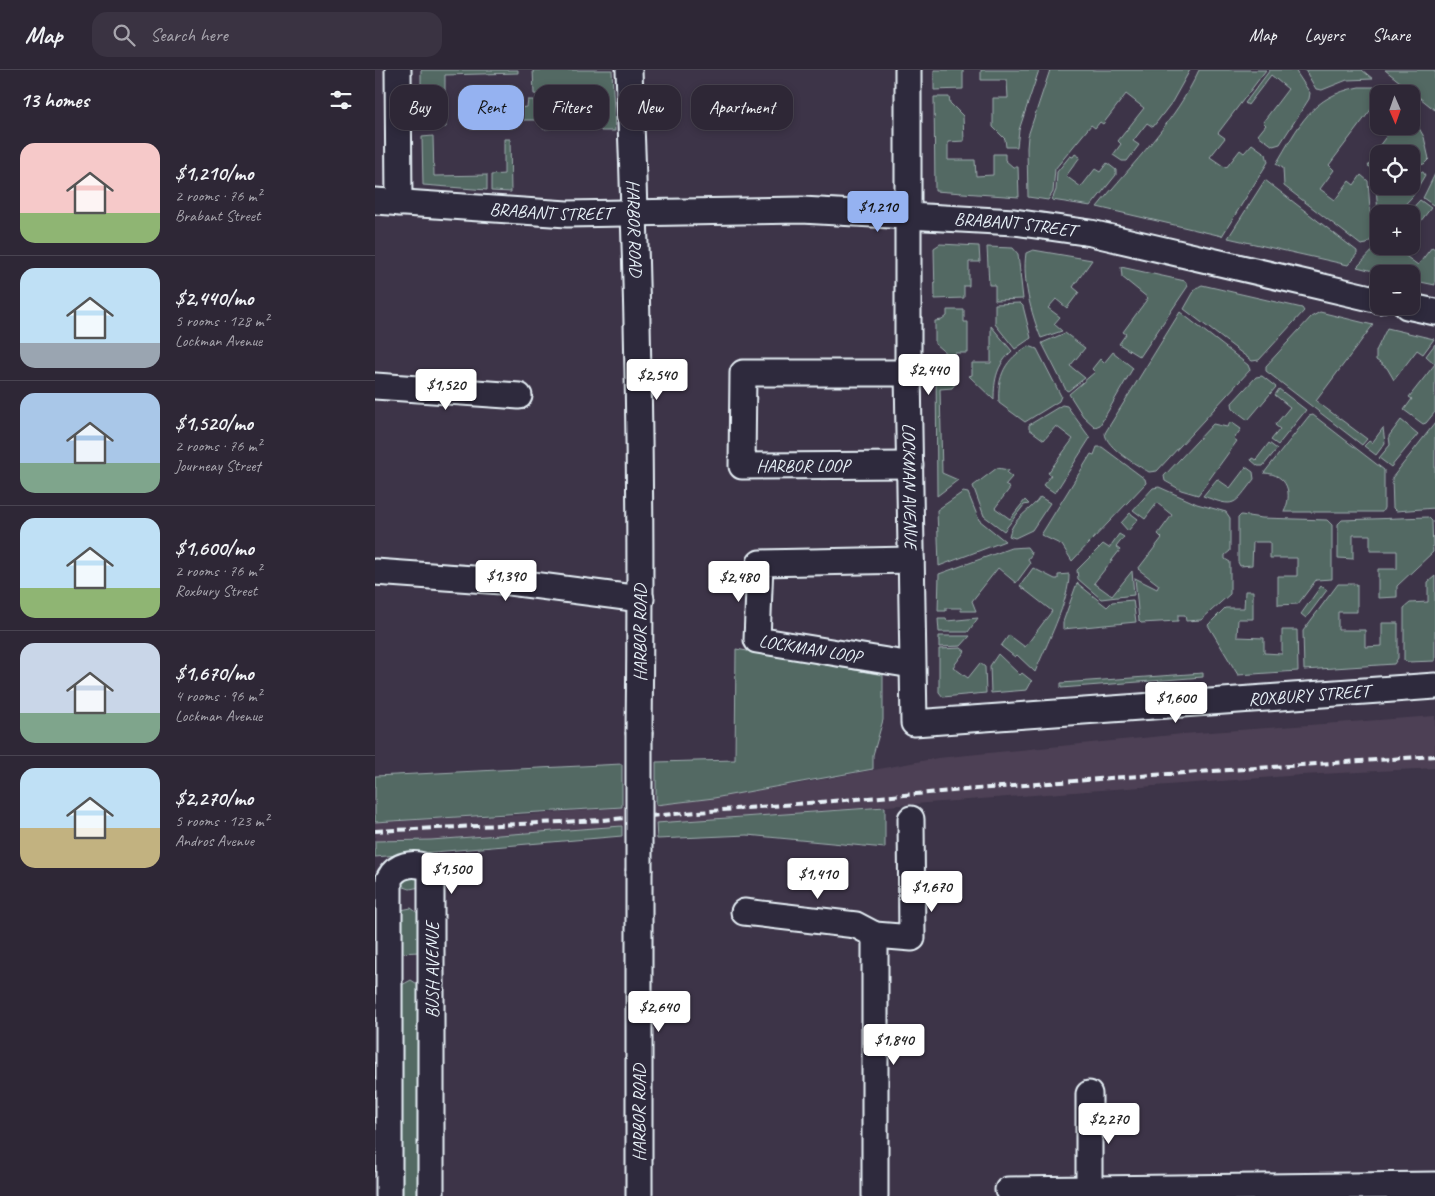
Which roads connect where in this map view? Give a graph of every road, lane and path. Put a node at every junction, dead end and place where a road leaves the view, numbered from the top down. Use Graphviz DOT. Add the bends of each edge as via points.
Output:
graph roads {
  1 [pos="398,70"];
  2 [pos="629,70"];
  3 [pos="908,70"];
  4 [pos="387,202"];
  5 [pos="634,214"];
  6 [pos="909,214"];
  7 [pos="1370,298"];
  8 [pos="1420,309"];
  9 [pos="1435,312"];
  10 [pos="908,372"];
  11 [pos="375,386"];
  12 [pos="519,396"];
  13 [pos="910,466"];
  14 [pos="911,560"];
  15 [pos="375,572"];
  16 [pos="641,599"];
  17 [pos="912,665"];
  18 [pos="1435,686"];
  19 [pos="914,723"];
  20 [pos="911,819"];
  21 [pos="389,899"];
  22 [pos="431,900"];
  23 [pos="744,912"];
  24 [pos="875,936"];
  25 [pos="389,970"];
  26 [pos="431,971"];
  27 [pos="383,1043"];
  28 [pos="1089,1094"];
  29 [pos="1435,1185"];
  30 [pos="1008,1190"];
  31 [pos="1208,1191"];
  32 [pos="1329,1191"];
  33 [pos="1089,1192"];
  34 [pos="389,1196"];
  35 [pos="431,1196"];
  36 [pos="639,1196"];
  37 [pos="875,1196"];
  1 -- 4 [label="street"];
  2 -- 5 [label="street, HARBOR ROAD"];
  3 -- 6 [label="street, LOCKMAN AVENUE"];
  4 -- 5 [label="street, BRABANT STREET" via="529,213"];
  5 -- 6 [label="street, BRABANT STREET" via="754,209"];
  5 -- 16 [label="street, HARBOR ROAD"];
  6 -- 7 [label="street, BRABANT STREET" via="1014,222 1091,233"];
  6 -- 10 [label="street, LOCKMAN AVENUE"];
  8 -- 9 [label="street"];
  10 -- 13 [label="street, LOCKMAN AVENUE"];
  10 -- 13 [label="street, HARBOR LOOP" via="743,374 742,466"];
  11 -- 12 [label="street"];
  13 -- 14 [label="street, LOCKMAN AVENUE"];
  14 -- 17 [label="street, LOCKMAN AVENUE"];
  14 -- 17 [label="street, LOCKMAN LOOP" via="760,563 757,640"];
  15 -- 16 [label="street" via="501,581"];
  16 -- 36 [label="street, HARBOR ROAD, bridge"];
  17 -- 19 [label="street, LOCKMAN AVENUE"];
  18 -- 19 [label="street, ROXBURY STREET"];
  20 -- 24 [label="street" via="912,938"];
  21 -- 22 [label="street"];
  21 -- 22 [label="street, BUSH AVENUE" via="389,879 394,870 416,865 427,868 431,874"];
  21 -- 25 [label="street, BUSH AVENUE"];
  22 -- 26 [label="street, BUSH AVENUE"];
  23 -- 24 [label="street" via="856,925"];
  24 -- 37 [label="street"];
  25 -- 26 [label="street"];
  25 -- 27 [label="street, BUSH AVENUE"];
  26 -- 35 [label="street, BUSH AVENUE"];
  27 -- 34 [label="street, BUSH AVENUE"];
  28 -- 33 [label="street"];
  29 -- 32 [label="street"];
  30 -- 33 [label="street"];
  31 -- 32 [label="street"];
  31 -- 33 [label="street"];
}
